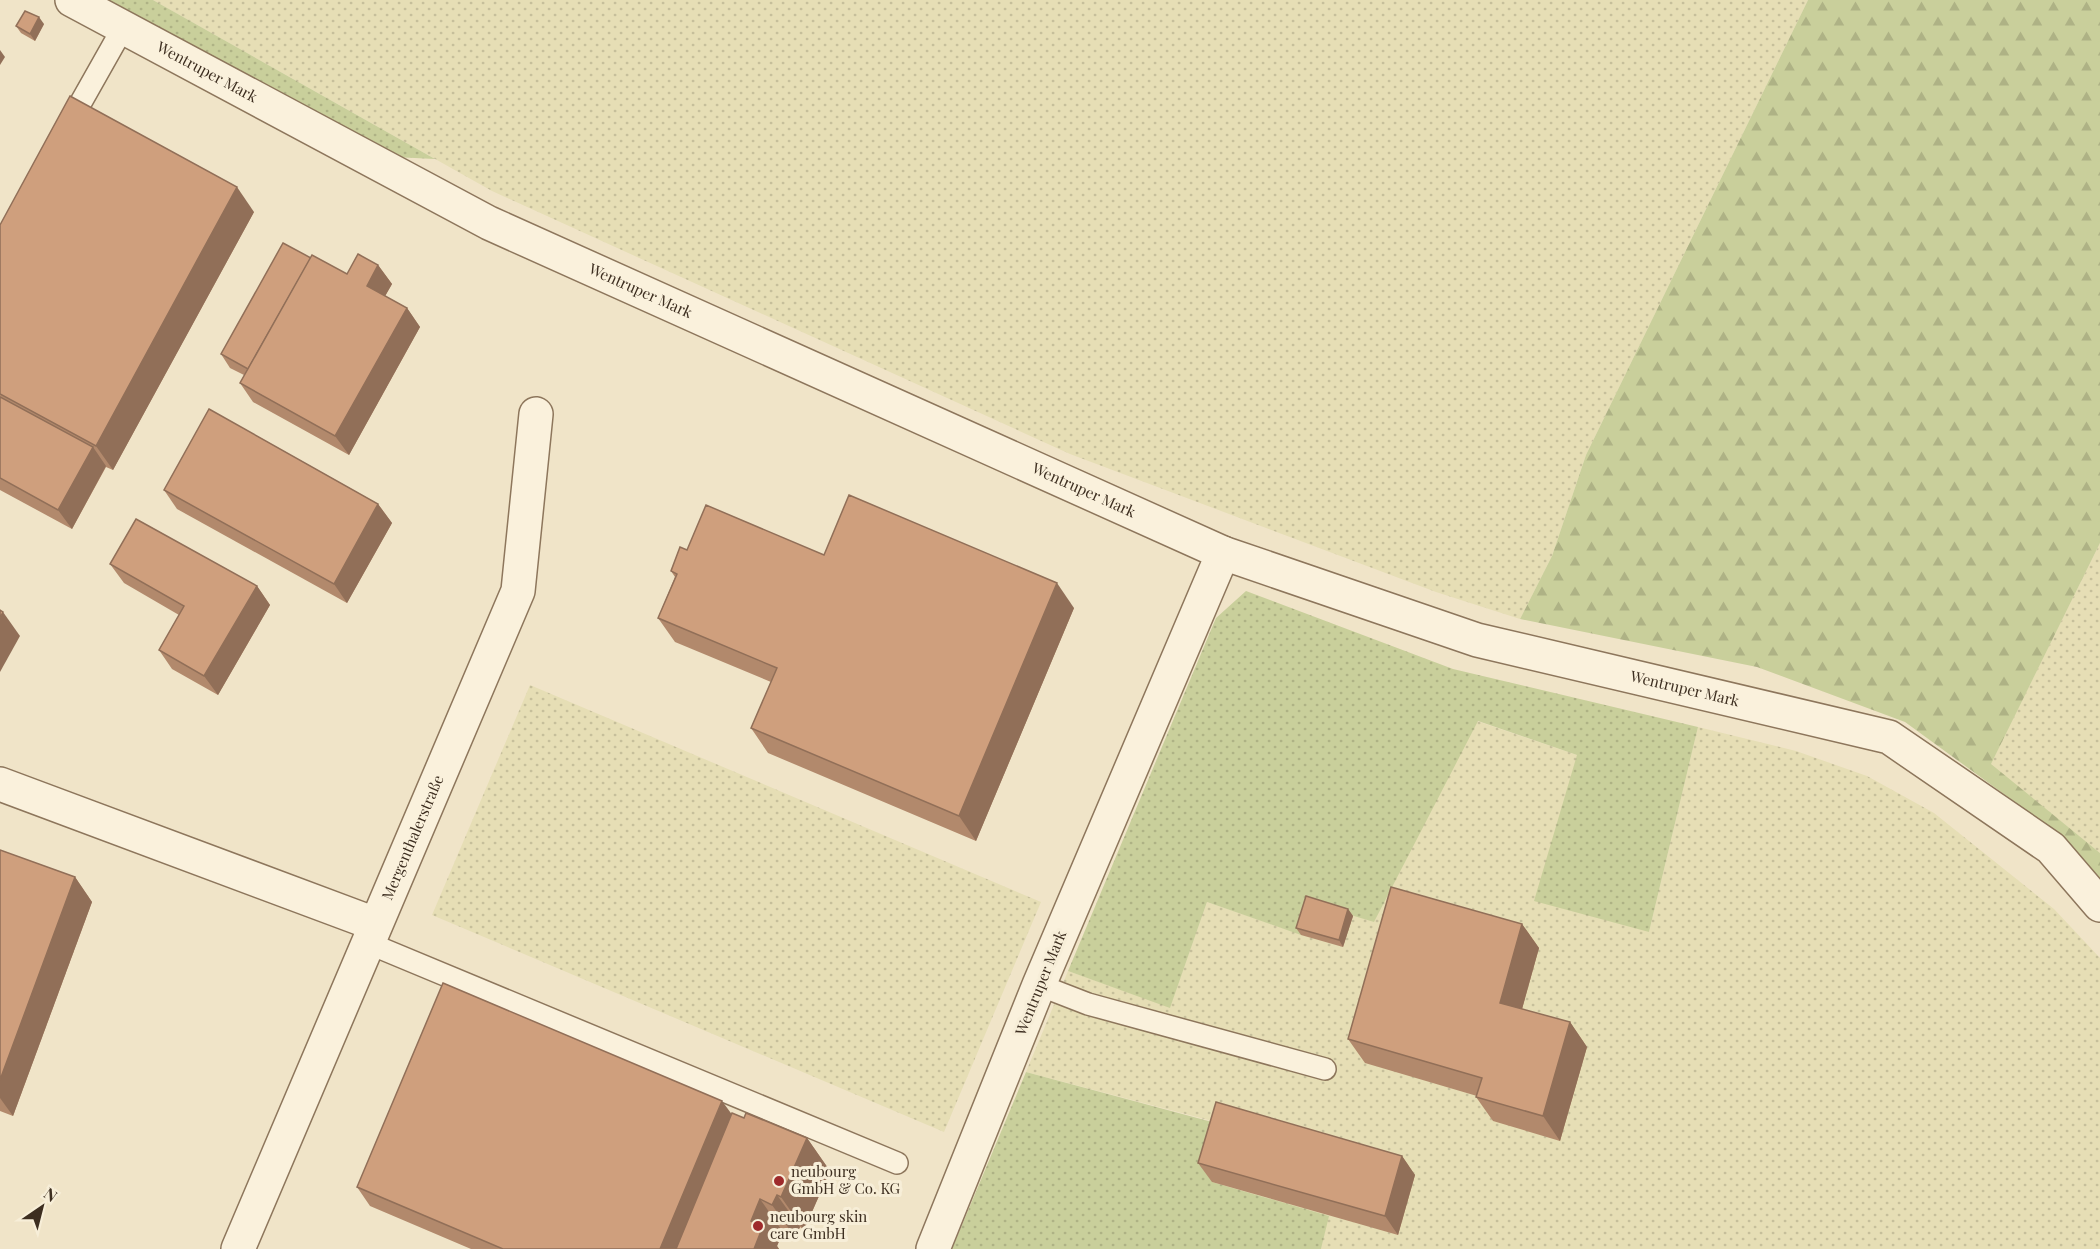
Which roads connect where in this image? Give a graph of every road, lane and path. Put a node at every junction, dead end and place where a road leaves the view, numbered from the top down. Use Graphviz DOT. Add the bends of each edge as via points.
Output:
graph roads {
  1 [pos="72,0"];
  2 [pos="124,26"];
  3 [pos="56,146"];
  4 [pos="536,414"];
  5 [pos="1223,553"];
  6 [pos="0,784"];
  7 [pos="2100,905"];
  8 [pos="371,934"];
  9 [pos="1039,985"];
  10 [pos="1325,1069"];
  11 [pos="897,1163"];
  12 [pos="238,1249"];
  13 [pos="933,1249"];
  1 -- 2 [label="street, Wentruper Mark"];
  2 -- 3 [label="lane"];
  2 -- 5 [label="street, Wentruper Mark" via="489,222"];
  4 -- 8 [label="street, Mergenthalerstraße" via="518,591"];
  5 -- 7 [label="street, Wentruper Mark" via="1477,640 1888,737 2051,848"];
  5 -- 9 [label="street, Wentruper Mark"];
  6 -- 8 [label="street"];
  8 -- 11 [label="lane"];
  8 -- 12 [label="street, Mergenthalerstraße"];
  9 -- 10 [label="lane" via="1088,1004"];
  9 -- 13 [label="street, Wentruper Mark"];
}
